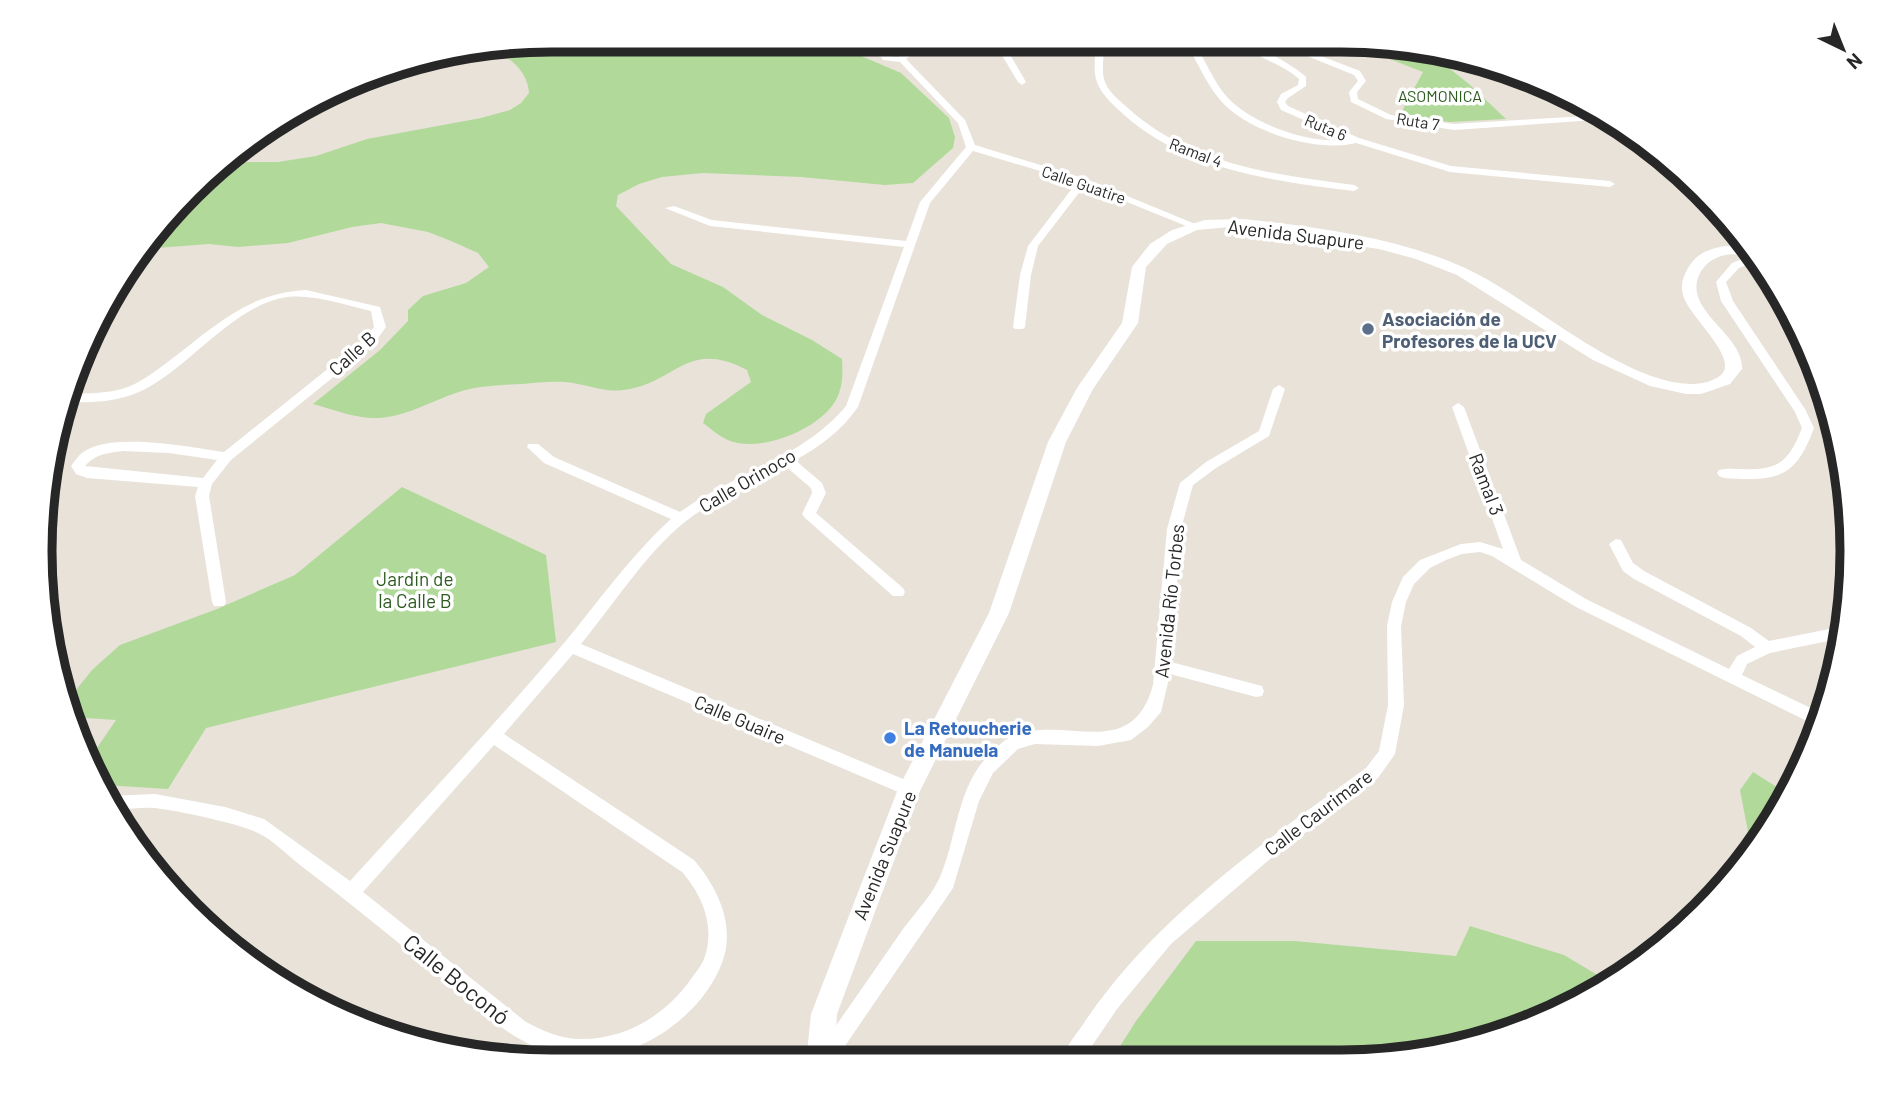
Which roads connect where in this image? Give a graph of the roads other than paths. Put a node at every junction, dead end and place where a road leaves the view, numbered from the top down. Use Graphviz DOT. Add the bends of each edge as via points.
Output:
graph roads {
  1 [pos="893,52"];
  2 [pos="898,52"];
  3 [pos="922,52"];
  4 [pos="1005,52"];
  5 [pos="1100,52"];
  6 [pos="1196,52"];
  7 [pos="1254,52"];
  8 [pos="1303,52"];
  9 [pos="902,54"];
  10 [pos="1022,82"];
  11 [pos="1588,118"];
  12 [pos="1356,140"];
  13 [pos="971,147"];
  14 [pos="1083,181"];
  15 [pos="1610,184"];
  16 [pos="1354,188"];
  17 [pos="670,208"];
  18 [pos="1195,226"];
  19 [pos="908,244"];
  20 [pos="1738,251"];
  21 [pos="1745,260"];
  22 [pos="1019,327"];
  23 [pos="1279,389"];
  24 [pos="77,398"];
  25 [pos="1458,407"];
  26 [pos="533,447"];
  27 [pos="226,457"];
  28 [pos="784,458"];
  29 [pos="1724,473"];
  30 [pos="206,482"];
  31 [pos="681,518"];
  32 [pos="1616,544"];
  33 [pos="1514,560"];
  34 [pos="898,592"];
  35 [pos="219,602"];
  36 [pos="1832,634"];
  37 [pos="571,646"];
  38 [pos="1767,648"];
  39 [pos="1163,666"];
  40 [pos="1732,678"];
  41 [pos="1256,691"];
  42 [pos="1811,716"];
  43 [pos="492,735"];
  44 [pos="909,789"];
  45 [pos="120,802"];
  46 [pos="351,893"];
  47 [pos="822,1050"];
  48 [pos="829,1050"];
  49 [pos="1077,1050"];
  1 -- 9 [label="street"];
  2 -- 9 [label="street"];
  3 -- 9 [label="street"];
  4 -- 10 [label="street"];
  5 -- 16 [label="street, Ramal 4" via="1100,79 1105,90 1145,130 1193,153 1243,169"];
  6 -- 12 [label="street, Ruta 6" via="1226,101 1260,123 1310,140 1342,145"];
  7 -- 12 [label="street, Ruta 6" via="1297,71 1303,79 1301,86 1283,96 1284,108"];
  8 -- 11 [label="street, Ruta 7" via="1357,73 1362,80 1353,92 1354,100 1389,117 1454,127"];
  9 -- 13 [label="street" via="962,122"];
  12 -- 15 [label="street" via="1450,169"];
  13 -- 14 [label="street, Calle Guatire"];
  13 -- 19 [label="street, Calle Orinoco" via="930,192"];
  14 -- 18 [label="street, Calle Guatire"];
  14 -- 22 [label="street" via="1030,253"];
  17 -- 19 [label="street" via="710,223"];
  18 -- 20 [label="street, Avenida Suapure" via="1284,229 1431,259 1486,285 1612,364 1687,389 1716,386 1732,372 1735,361 1706,323 1691,298 1690,287 1695,268 1712,254"];
  18 -- 44 [label="street, Avenida Suapure" via="1170,236 1139,267 1130,323 1085,388 1057,442 999,613"];
  19 -- 28 [label="street, Calle Orinoco" via="852,407 826,435"];
  21 -- 29 [label="street" via="1730,268 1721,282 1727,300 1808,428 1794,460 1775,472"];
  23 -- 39 [label="street, Avenida Río Torbes" via="1265,433 1187,483 1174,529"];
  24 -- 27 [label="street, Calle B" via="113,396 135,389 265,298 306,293 376,309 380,327 369,342"];
  25 -- 33 [label="street, Ramal 3"];
  26 -- 31 [label="street" via="549,460"];
  27 -- 30 [label="street, Calle B"];
  27 -- 30 [label="street" via="114,446 86,456 78,466 87,473"];
  28 -- 31 [label="street, Calle Orinoco"];
  28 -- 34 [label="street" via="817,486 819,493 809,514"];
  30 -- 35 [label="street" via="202,496"];
  31 -- 37 [label="street, Calle Orinoco"];
  32 -- 38 [label="street" via="1628,567 1639,575"];
  33 -- 40 [label="street, Calle Caurimare" via="1581,603"];
  33 -- 49 [label="street, Calle Caurimare" via="1480,547 1461,549 1425,564 1408,581 1394,626 1396,705 1387,754 1372,773 1264,853 1165,938 1110,1002"];
  36 -- 38 [label="street"];
  37 -- 43 [label="street, Calle Orinoco"];
  37 -- 44 [label="street, Calle Guaire"];
  38 -- 40 [label="street" via="1742,660"];
  39 -- 41 [label="street"];
  39 -- 48 [label="street, Avenida Río Torbes" via="1155,707 1125,736 1035,737 1013,743 987,768 971,801 947,883"];
  40 -- 42 [label="street, Calle Caurimare"];
  43 -- 46 [label="street, Calle Orinoco"];
  43 -- 46 [label="street, Calle Boconó" via="688,866 705,883 717,930 714,960 674,1014 643,1035 613,1045 580,1049 548,1044 519,1029"];
  44 -- 47 [label="street, Avenida Suapure" via="824,1014"];
  45 -- 46 [label="street, Calle Boconó" via="155,801 264,827"];
}
